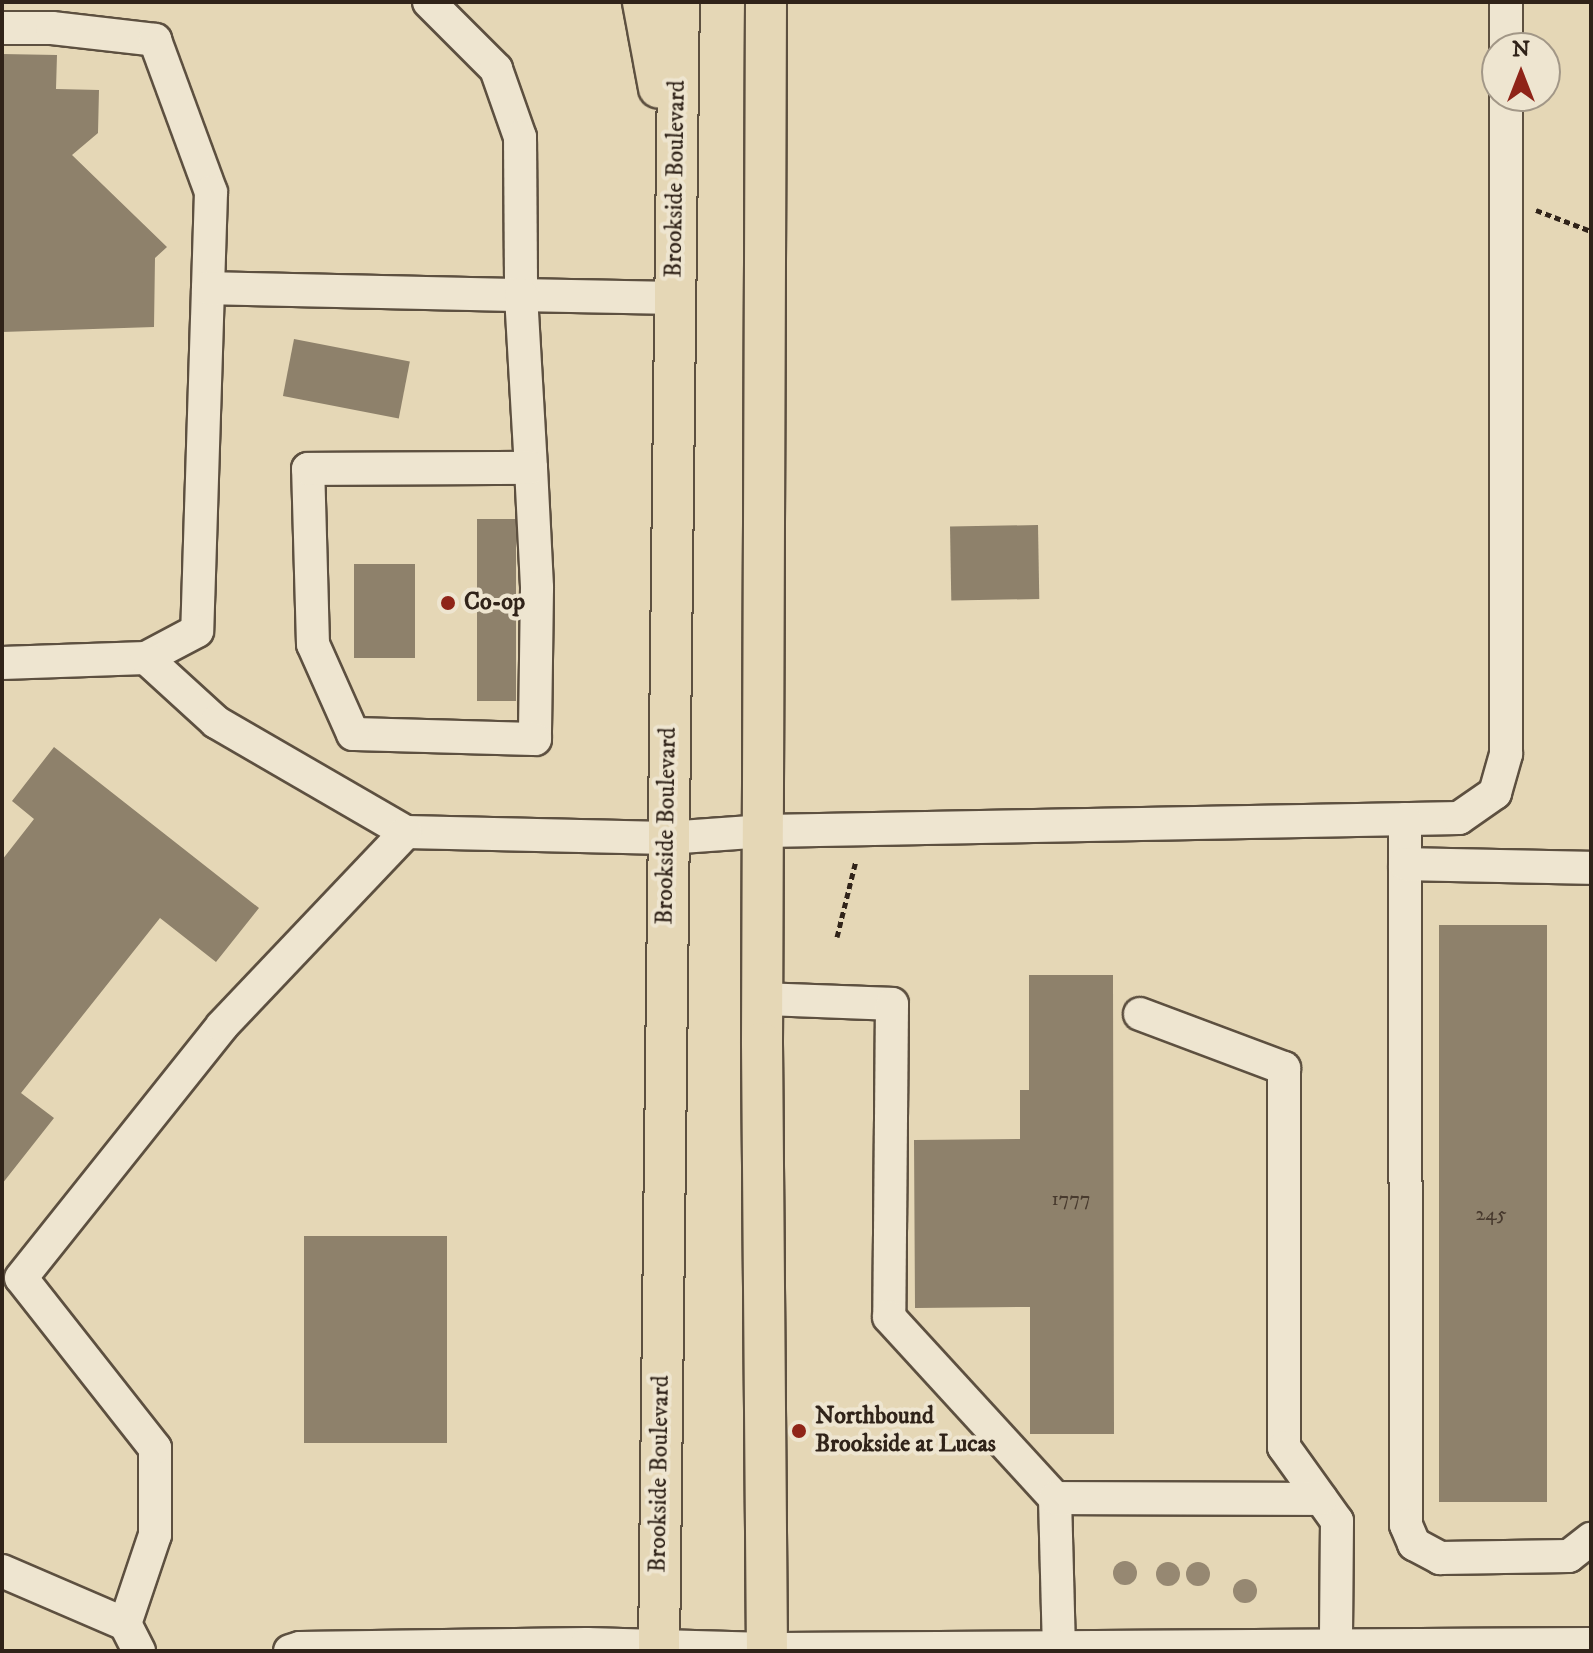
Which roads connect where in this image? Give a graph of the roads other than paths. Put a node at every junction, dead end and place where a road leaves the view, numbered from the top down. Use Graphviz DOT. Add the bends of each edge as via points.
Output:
graph roads {
  1 [pos="429,2"];
  2 [pos="643,2"];
  3 [pos="679,2"];
  4 [pos="766,2"];
  5 [pos="787,2"];
  6 [pos="1506,2"];
  7 [pos="2,28"];
  8 [pos="1506,32"];
  9 [pos="766,61"];
  10 [pos="1506,112"];
  11 [pos="676,196"];
  12 [pos="208,288"];
  13 [pos="521,295"];
  14 [pos="674,298"];
  15 [pos="531,468"];
  16 [pos="146,658"];
  17 [pos="2,663"];
  18 [pos="1405,819"];
  19 [pos="765,831"];
  20 [pos="406,832"];
  21 [pos="667,838"];
  22 [pos="1405,864"];
  23 [pos="1591,868"];
  24 [pos="763,999"];
  25 [pos="1140,1014"];
  26 [pos="1055,1498"];
  27 [pos="1321,1499"];
  28 [pos="1591,1539"];
  29 [pos="2,1571"];
  30 [pos="132,1637"];
  31 [pos="1591,1644"];
  32 [pos="1336,1645"];
  33 [pos="1059,1647"];
  34 [pos="659,1649"];
  35 [pos="947,1649"];
  36 [pos="767,1650"];
  37 [pos="290,1651"];
  1 -- 13 [label="street" via="496,69 520,137"];
  2 -- 11 [label="main road"];
  3 -- 11 [label="main road, Brookside Boulevard"];
  4 -- 9 [label="main road"];
  5 -- 9 [label="main road"];
  6 -- 8 [label="street"];
  7 -- 12 [label="street" via="155,40 211,192"];
  9 -- 19 [label="main road"];
  10 -- 18 [label="street" via="1506,754 1495,793 1459,818"];
  11 -- 14 [label="main road, Brookside Boulevard"];
  12 -- 13 [label="street"];
  12 -- 16 [label="street" via="197,631"];
  13 -- 14 [label="street"];
  13 -- 15 [label="street"];
  14 -- 21 [label="main road, Brookside Boulevard"];
  15 -- 15 [label="street" via="537,588 535,739 353,734 313,644 308,469"];
  16 -- 17 [label="street"];
  16 -- 20 [label="street" via="216,722"];
  18 -- 19 [label="street"];
  18 -- 22 [label="street"];
  19 -- 21 [label="street"];
  19 -- 24 [label="main road"];
  20 -- 21 [label="street"];
  20 -- 30 [label="street" via="222,1026 21,1278 155,1448 155,1535"];
  21 -- 34 [label="main road, Brookside Boulevard"];
  22 -- 23 [label="street"];
  22 -- 28 [label="street" via="1406,1525 1414,1544 1440,1558 1569,1556"];
  24 -- 26 [label="street" via="892,1004 889,1317"];
  24 -- 36 [label="main road"];
  25 -- 27 [label="street" via="1284,1068 1284,1447"];
  26 -- 27 [label="street"];
  26 -- 33 [label="street"];
  27 -- 32 [label="street" via="1337,1521"];
  29 -- 30 [label="street"];
  31 -- 32 [label="street"];
  32 -- 33 [label="street"];
  33 -- 35 [label="street"];
  34 -- 36 [label="street"];
  34 -- 37 [label="street" via="396,1646"];
  35 -- 36 [label="street"];
}
